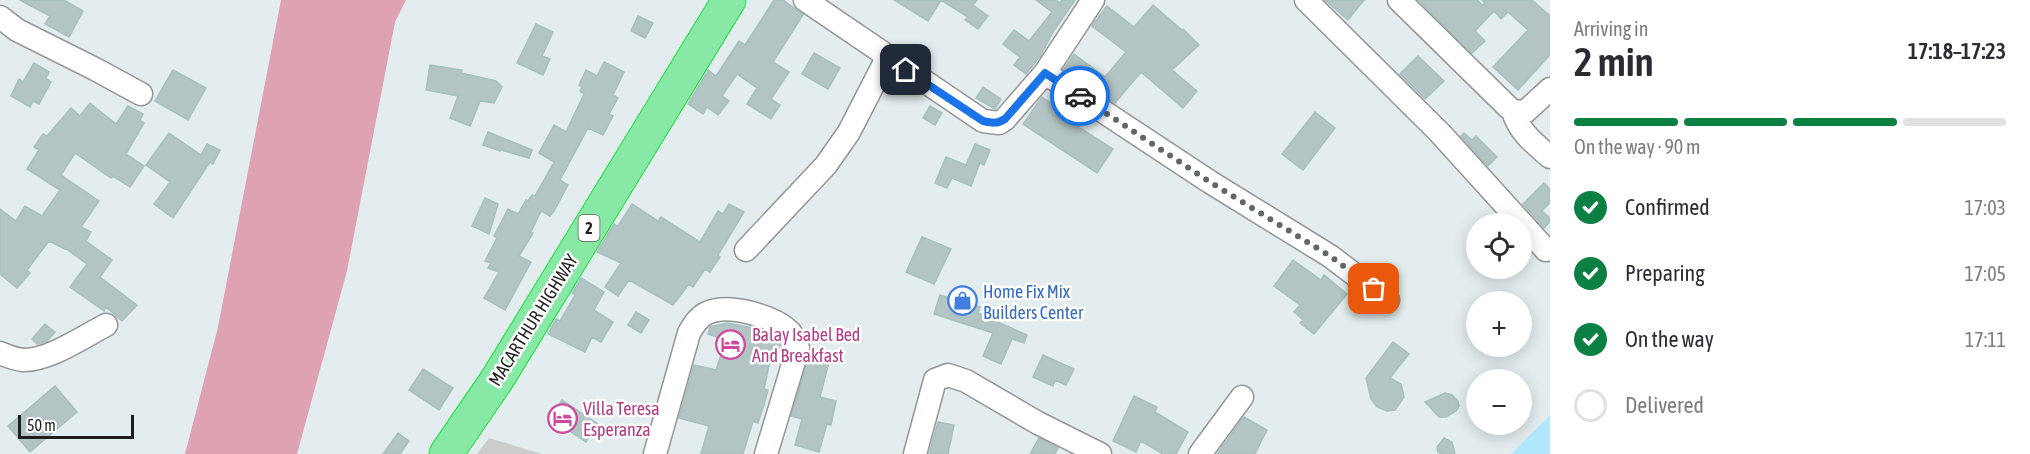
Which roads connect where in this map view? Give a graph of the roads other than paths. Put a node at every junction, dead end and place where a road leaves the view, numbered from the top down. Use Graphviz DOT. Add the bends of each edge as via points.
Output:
graph roads {
  1 [pos="729,0"];
  2 [pos="805,0"];
  3 [pos="1094,0"];
  4 [pos="1306,0"];
  5 [pos="1399,0"];
  6 [pos="0,17"];
  7 [pos="888,58"];
  8 [pos="1045,73"];
  9 [pos="1550,89"];
  10 [pos="141,94"];
  11 [pos="1513,111"];
  12 [pos="1550,157"];
  13 [pos="746,250"];
  14 [pos="1546,250"];
  15 [pos="1388,300"];
  16 [pos="106,325"];
  17 [pos="0,353"];
  18 [pos="1242,397"];
  19 [pos="446,454"];
  20 [pos="656,454"];
  21 [pos="766,454"];
  22 [pos="915,454"];
  23 [pos="1100,454"];
  24 [pos="1200,454"];
  1 -- 19 [label="highway, MACARTHUR HIGHWAY / 2" via="498,378"];
  2 -- 7 [label="street"];
  3 -- 8 [label="street"];
  4 -- 14 [label="street" via="1440,133"];
  5 -- 11 [label="street"];
  6 -- 10 [label="street" via="16,30"];
  7 -- 8 [label="street" via="991,123 1005,119"];
  7 -- 13 [label="street" via="849,132 826,165"];
  8 -- 15 [label="street" via="1330,256"];
  9 -- 11 [label="street" via="1525,112"];
  11 -- 12 [label="street" via="1523,133"];
  16 -- 17 [label="street" via="34,359 19,360"];
  18 -- 24 [label="street"];
  20 -- 21 [label="street" via="689,333 707,312 721,310 766,317 788,331 798,348"];
  22 -- 23 [label="street" via="935,380 948,375"];
}
